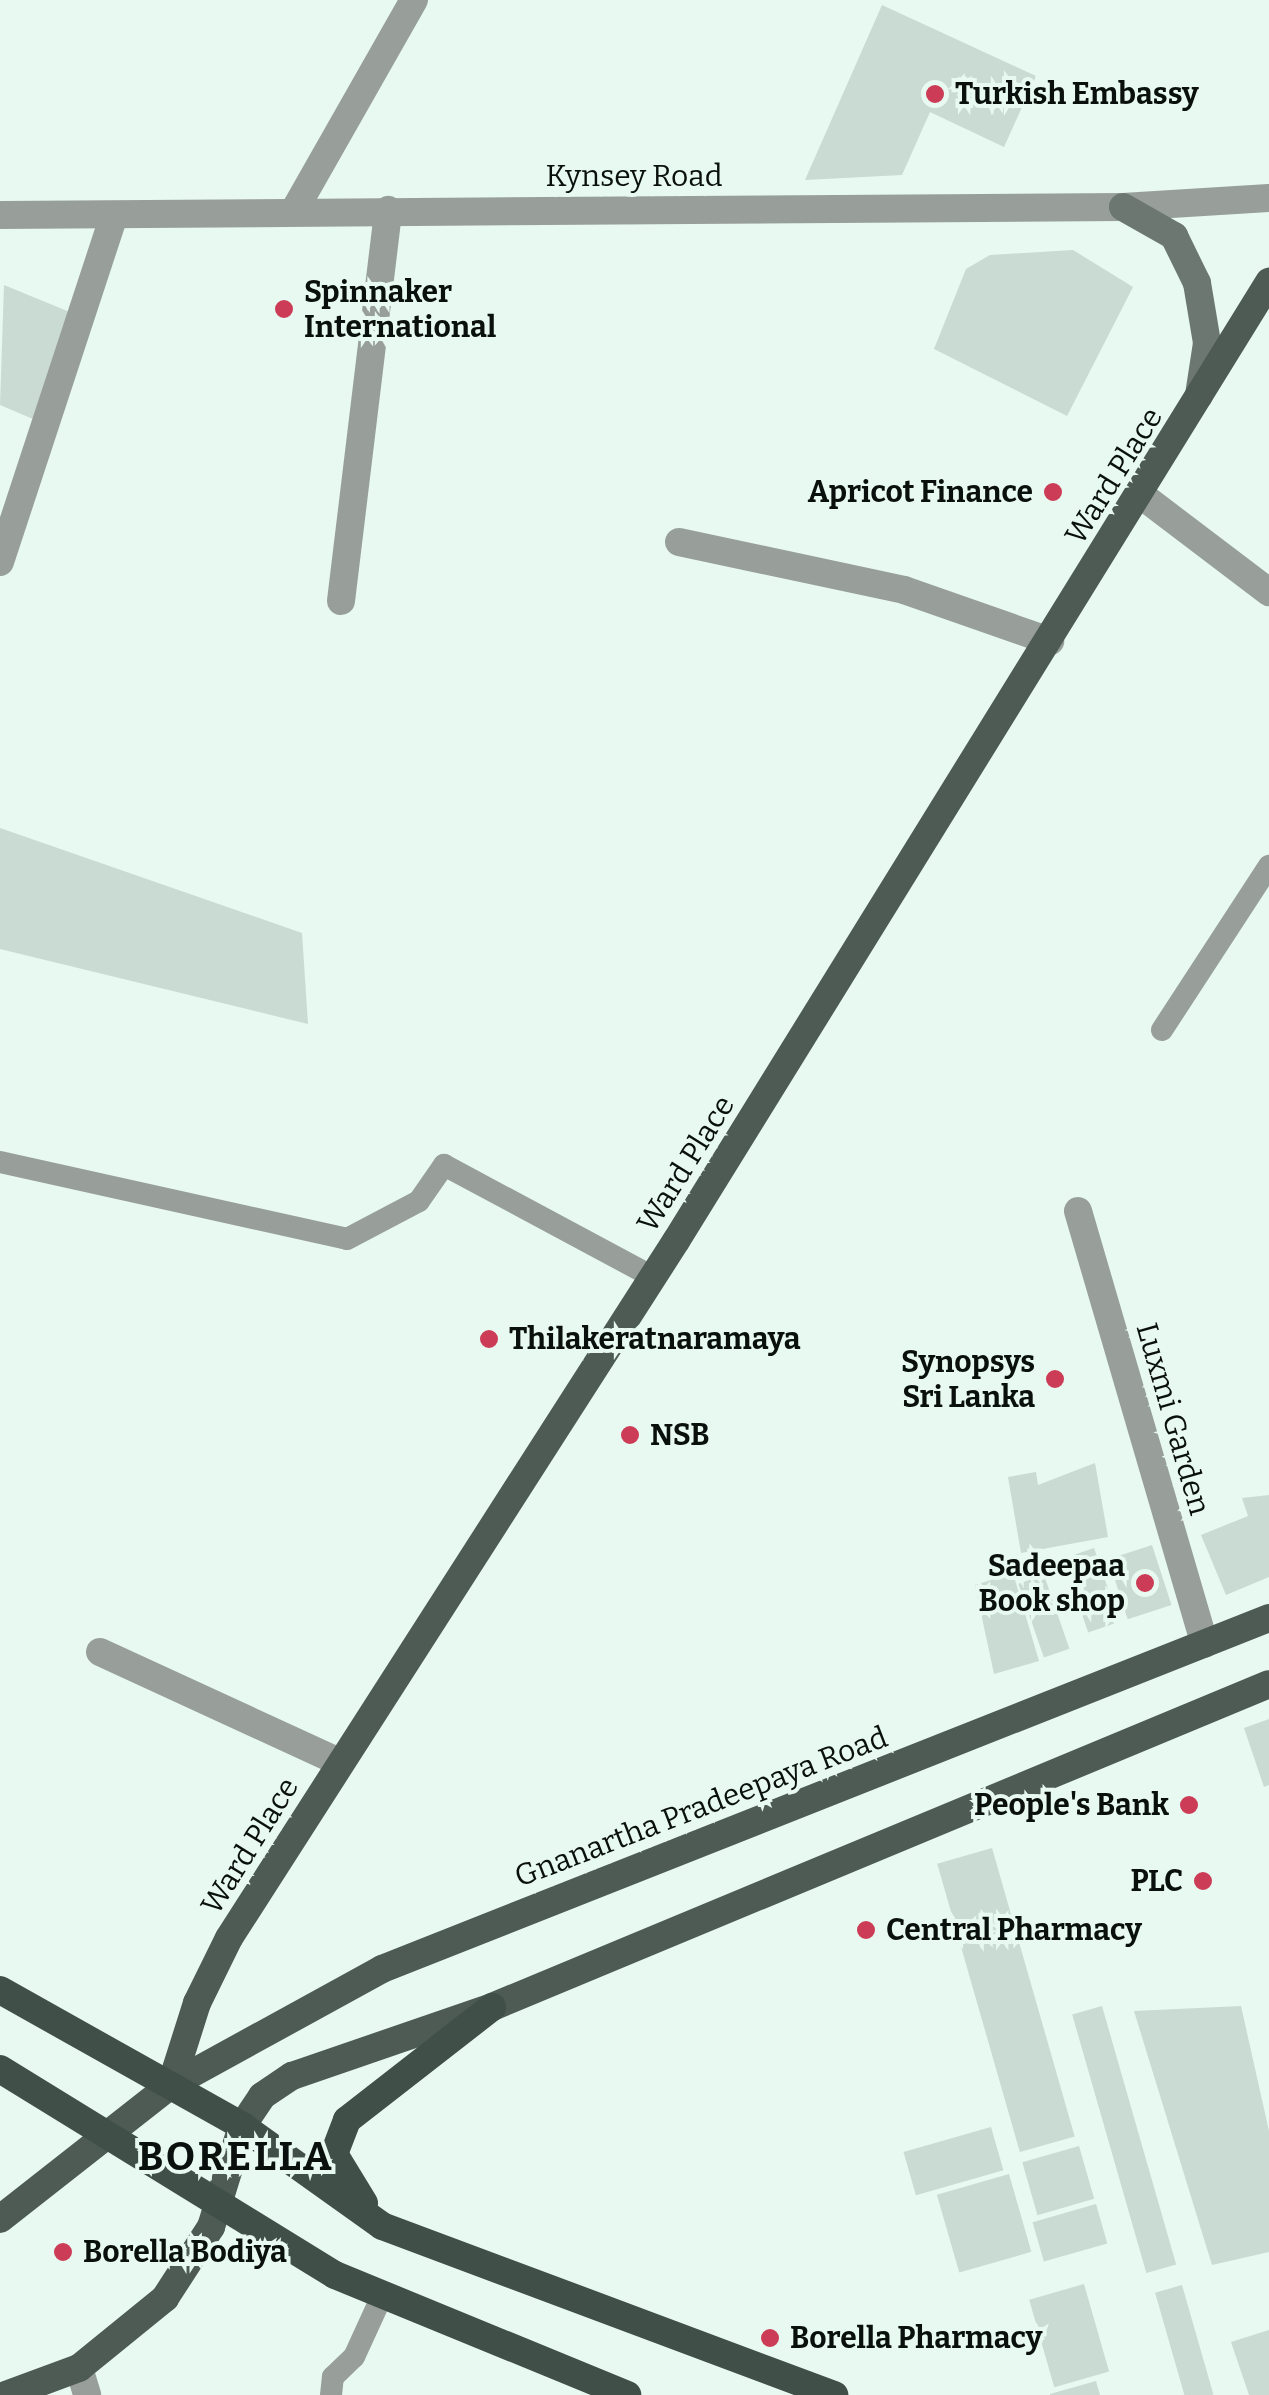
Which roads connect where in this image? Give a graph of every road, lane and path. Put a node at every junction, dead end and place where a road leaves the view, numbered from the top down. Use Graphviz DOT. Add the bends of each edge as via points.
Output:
graph roads {
  1 [pos="414,0"];
  2 [pos="1269,198"];
  3 [pos="1122,207"];
  4 [pos="388,210"];
  5 [pos="294,211"];
  6 [pos="0,215"];
  7 [pos="114,215"];
  8 [pos="1269,282"];
  9 [pos="1198,401"];
  10 [pos="1141,494"];
  11 [pos="679,542"];
  12 [pos="0,562"];
  13 [pos="1269,592"];
  14 [pos="341,601"];
  15 [pos="1050,641"];
  16 [pos="1269,866"];
  17 [pos="1162,1030"];
  18 [pos="0,1162"];
  19 [pos="1078,1211"];
  20 [pos="653,1277"];
  21 [pos="1269,1618"];
  22 [pos="1205,1644"];
  23 [pos="100,1652"];
  24 [pos="1269,1684"];
  25 [pos="341,1763"];
  26 [pos="0,1990"];
  27 [pos="492,2007"];
  28 [pos="0,2069"];
  29 [pos="171,2085"];
  30 [pos="242,2126"];
  31 [pos="112,2136"];
  32 [pos="220,2201"];
  33 [pos="0,2219"];
  34 [pos="382,2226"];
  35 [pos="381,2298"];
  36 [pos="79,2368"];
  37 [pos="6,2395"];
  38 [pos="88,2395"];
  39 [pos="331,2395"];
  40 [pos="627,2395"];
  41 [pos="834,2395"];
  1 -- 5 [label="street"];
  2 -- 3 [label="street, Kynsey Road"];
  3 -- 4 [label="street, Kynsey Road"];
  3 -- 9 [label="main road" via="1174,236 1197,283 1207,343"];
  4 -- 5 [label="street, Kynsey Road"];
  4 -- 14 [label="street"];
  5 -- 7 [label="street, Kynsey Road"];
  6 -- 7 [label="street, Kynsey Road"];
  7 -- 12 [label="street"];
  8 -- 9 [label="main road, Ward Place"];
  9 -- 10 [label="main road, Ward Place"];
  10 -- 13 [label="street"];
  10 -- 15 [label="main road, Ward Place"];
  11 -- 15 [label="street" via="904,590"];
  15 -- 20 [label="main road, Ward Place"];
  16 -- 17 [label="lane"];
  18 -- 20 [label="lane" via="347,1238 420,1201 444,1165"];
  19 -- 22 [label="street, Luxmi Garden"];
  20 -- 25 [label="main road, Ward Place"];
  21 -- 22 [label="main road, Gnanartha Pradeepaya Road"];
  22 -- 29 [label="main road, Gnanartha Pradeepaya Road" via="400,1962 274,2023"];
  23 -- 25 [label="street"];
  24 -- 27 [label="main road"];
  25 -- 29 [label="main road, Ward Place" via="229,1938 197,2003"];
  26 -- 29 [label="highway"];
  27 -- 30 [label="main road" via="292,2076 262,2096"];
  27 -- 34 [label="highway" via="347,2120 334,2154 341,2174"];
  28 -- 31 [label="highway"];
  29 -- 30 [label="highway"];
  29 -- 31 [label="main road, Gnanartha Pradeepaya Road"];
  30 -- 32 [label="main road"];
  30 -- 34 [label="highway"];
  31 -- 32 [label="highway"];
  31 -- 33 [label="main road, Gnanartha Pradeepaya Road"];
  32 -- 35 [label="highway"];
  32 -- 36 [label="main road" via="165,2298"];
  34 -- 41 [label="highway"];
  35 -- 39 [label="lane" via="354,2356 333,2377"];
  35 -- 40 [label="highway"];
  36 -- 37 [label="main road"];
  36 -- 38 [label="street"];
}
